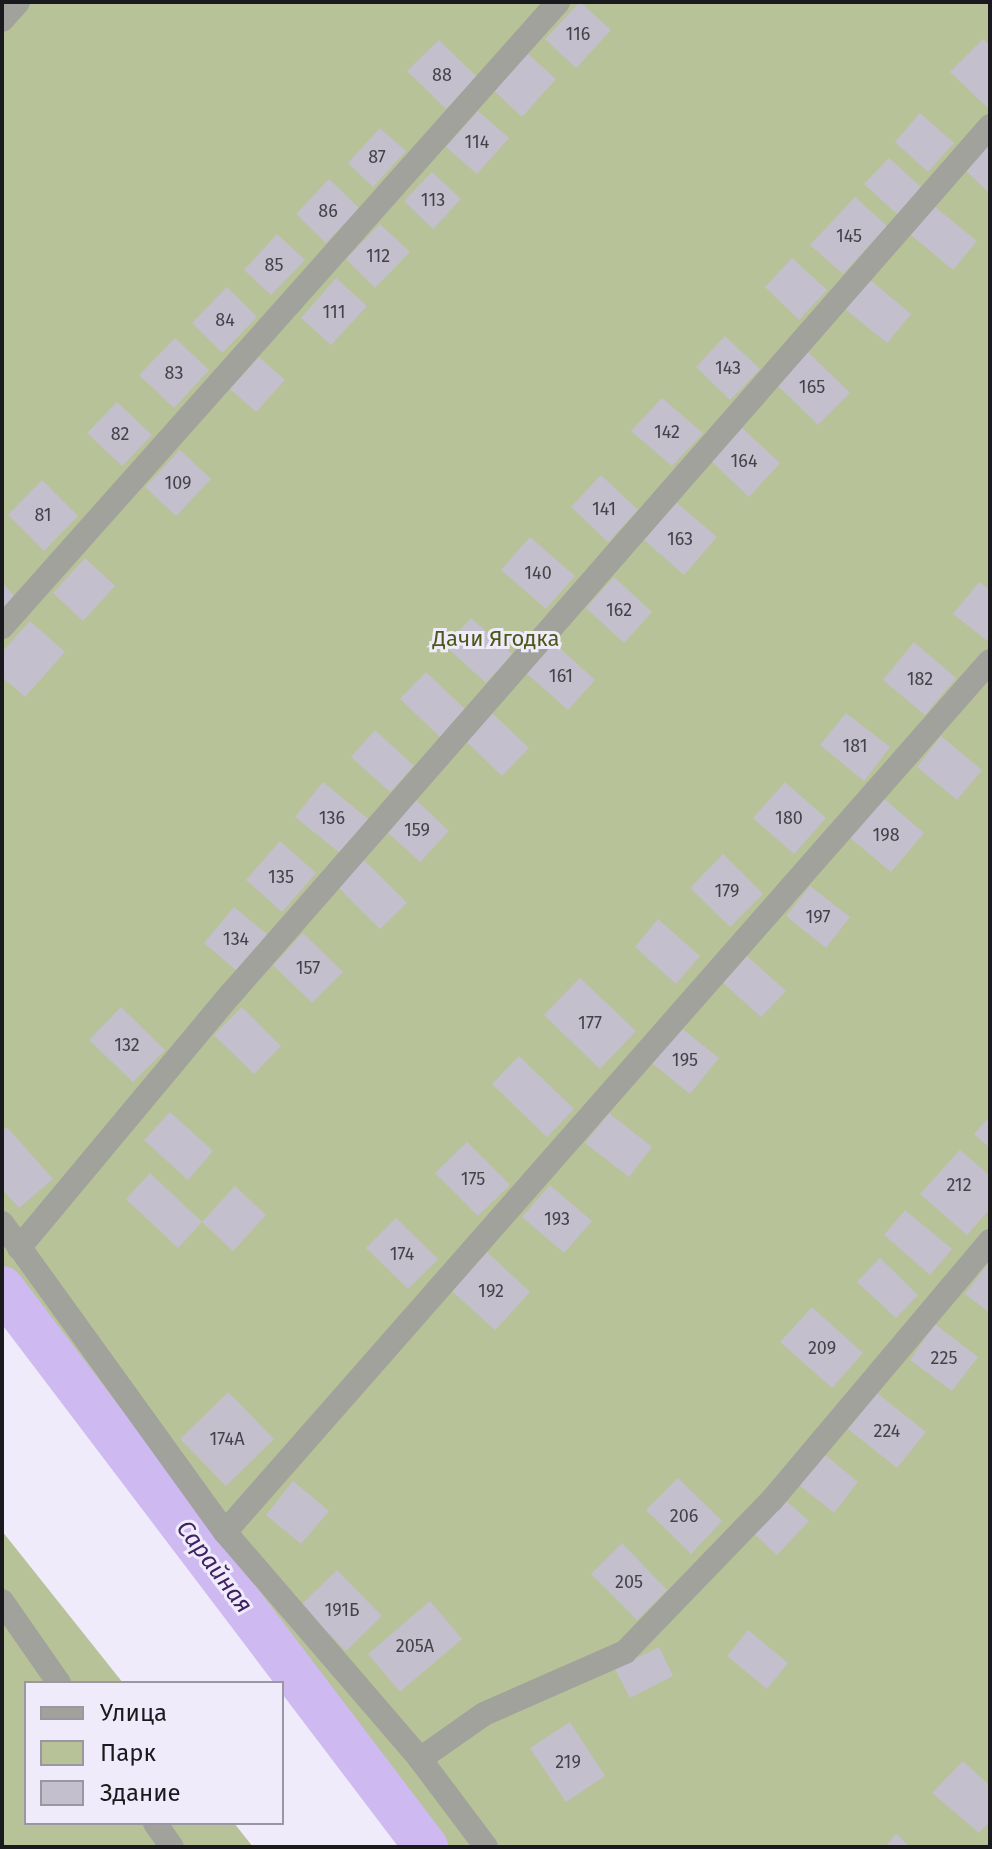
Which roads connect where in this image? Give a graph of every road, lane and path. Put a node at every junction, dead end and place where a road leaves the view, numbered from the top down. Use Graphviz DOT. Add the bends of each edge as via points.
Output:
graph roads {
  1 [pos="18,2"];
  2 [pos="558,2"];
  3 [pos="2,20"];
  4 [pos="990,126"];
  5 [pos="2,627"];
  6 [pos="990,661"];
  7 [pos="2,1223"];
  8 [pos="990,1241"];
  9 [pos="19,1248"];
  10 [pos="225,1532"];
  11 [pos="3,1604"];
  12 [pos="58,1681"];
  13 [pos="420,1759"];
  14 [pos="156,1825"];
  15 [pos="172,1847"];
  16 [pos="486,1847"];
  1 -- 3 [label="lane"];
  2 -- 5 [label="lane"];
  4 -- 9 [label="lane" via="231,994"];
  6 -- 10 [label="lane"];
  7 -- 9 [label="lane"];
  8 -- 13 [label="lane" via="772,1500 625,1652 484,1714"];
  9 -- 10 [label="lane"];
  10 -- 13 [label="lane"];
  11 -- 12 [label="lane"];
  13 -- 16 [label="lane"];
  14 -- 15 [label="lane"];
}
